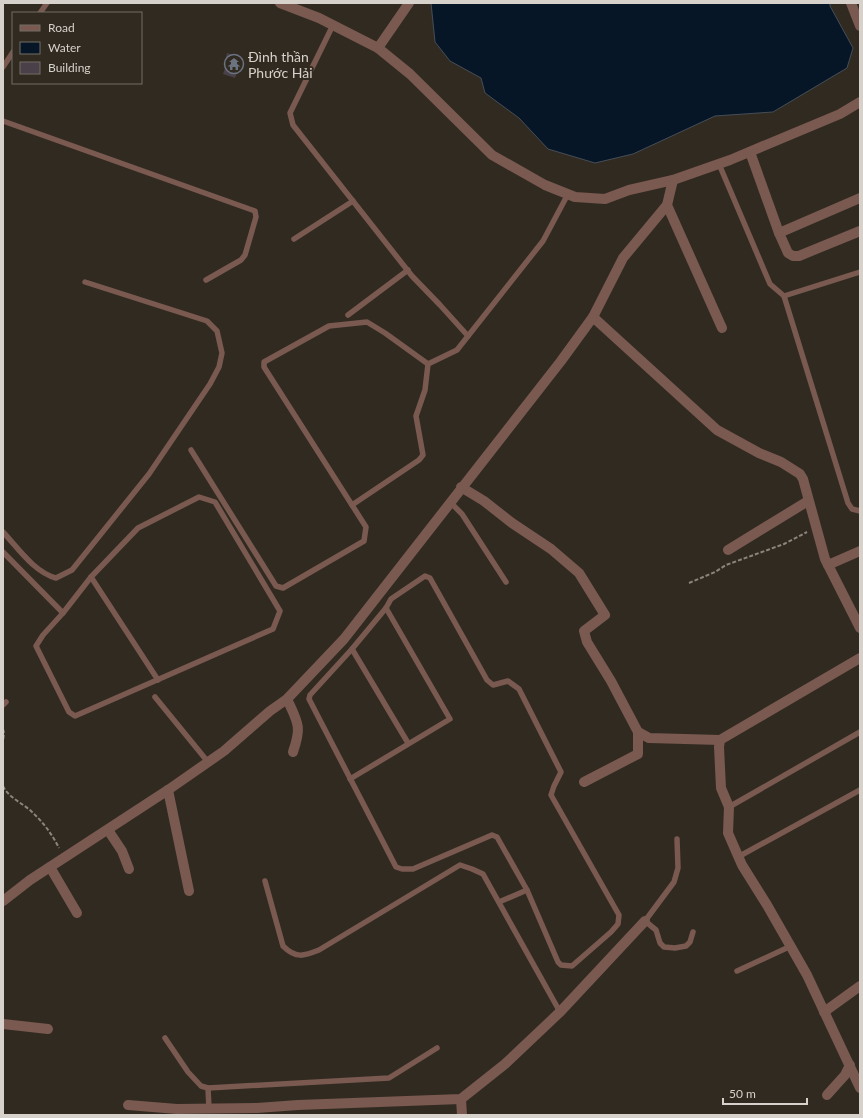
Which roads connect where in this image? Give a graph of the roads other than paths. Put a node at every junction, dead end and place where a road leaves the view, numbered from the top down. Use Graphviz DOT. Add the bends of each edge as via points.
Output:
graph roads {
  1 [pos="46,3"];
  2 [pos="280,3"];
  3 [pos="409,3"];
  4 [pos="851,3"];
  5 [pos="41,12"];
  6 [pos="334,25"];
  7 [pos="860,26"];
  8 [pos="378,48"];
  9 [pos="12,53"];
  10 [pos="3,66"];
  11 [pos="860,102"];
  12 [pos="3,121"];
  13 [pos="750,152"];
  14 [pos="719,164"];
  15 [pos="673,180"];
  16 [pos="568,194"];
  17 [pos="860,198"];
  18 [pos="353,201"];
  19 [pos="667,205"];
  20 [pos="860,231"];
  21 [pos="779,233"];
  22 [pos="294,240"];
  23 [pos="408,270"];
  24 [pos="860,272"];
  25 [pos="206,280"];
  26 [pos="85,282"];
  27 [pos="784,296"];
  28 [pos="348,315"];
  29 [pos="593,317"];
  30 [pos="722,328"];
  31 [pos="468,336"];
  32 [pos="428,364"];
  33 [pos="190,450"];
  34 [pos="461,487"];
  35 [pos="808,501"];
  36 [pos="450,502"];
  37 [pos="352,505"];
  38 [pos="860,511"];
  39 [pos="3,532"];
  40 [pos="728,550"];
  41 [pos="860,551"];
  42 [pos="3,552"];
  43 [pos="828,565"];
  44 [pos="91,577"];
  45 [pos="506,582"];
  46 [pos="386,608"];
  47 [pos="64,613"];
  48 [pos="860,628"];
  49 [pos="352,649"];
  50 [pos="860,658"];
  51 [pos="158,680"];
  52 [pos="155,696"];
  53 [pos="287,699"];
  54 [pos="638,732"];
  55 [pos="860,732"];
  56 [pos="720,740"];
  57 [pos="408,744"];
  58 [pos="294,752"];
  59 [pos="208,762"];
  60 [pos="350,779"];
  61 [pos="584,782"];
  62 [pos="168,790"];
  63 [pos="860,790"];
  64 [pos="729,807"];
  65 [pos="108,830"];
  66 [pos="677,839"];
  67 [pos="738,858"];
  68 [pos="50,867"];
  69 [pos="129,869"];
  70 [pos="265,882"];
  71 [pos="527,890"];
  72 [pos="189,891"];
  73 [pos="3,901"];
  74 [pos="499,902"];
  75 [pos="77,913"];
  76 [pos="644,921"];
  77 [pos="693,932"];
  78 [pos="791,946"];
  79 [pos="737,972"];
  80 [pos="860,986"];
  81 [pos="560,1012"];
  82 [pos="824,1012"];
  83 [pos="3,1024"];
  84 [pos="48,1029"];
  85 [pos="165,1038"];
  86 [pos="437,1048"];
  87 [pos="850,1065"];
  88 [pos="208,1088"];
  89 [pos="860,1088"];
  90 [pos="827,1095"];
  91 [pos="461,1099"];
  92 [pos="128,1105"];
  93 [pos="209,1109"];
  94 [pos="153,1111"];
  95 [pos="256,1112"];
  96 [pos="462,1115"];
  1 -- 5 [label="lane"];
  2 -- 6 [label="street"];
  3 -- 8 [label="street"];
  4 -- 7 [label="street"];
  6 -- 8 [label="street"];
  6 -- 18 [label="lane" via="290,113 293,124"];
  8 -- 16 [label="street" via="410,74 492,155 545,185"];
  9 -- 10 [label="lane"];
  11 -- 13 [label="street" via="840,114"];
  12 -- 25 [label="lane" via="255,211 256,217 245,255 241,260"];
  13 -- 14 [label="street"];
  13 -- 21 [label="street"];
  14 -- 15 [label="street"];
  14 -- 27 [label="lane" via="770,284"];
  15 -- 16 [label="street" via="629,190 605,199 575,197"];
  15 -- 19 [label="street"];
  16 -- 31 [label="lane" via="543,241"];
  17 -- 21 [label="street"];
  18 -- 22 [label="lane"];
  18 -- 23 [label="lane"];
  19 -- 29 [label="street" via="623,258"];
  19 -- 30 [label="street"];
  20 -- 21 [label="street" via="799,256 788,253"];
  23 -- 28 [label="lane"];
  23 -- 31 [label="lane"];
  24 -- 27 [label="lane"];
  26 -- 39 [label="lane" via="207,321 217,331 222,353 219,367 148,474 72,570 56,578 47,576 31,563"];
  27 -- 38 [label="lane" via="848,503 852,509"];
  29 -- 34 [label="street"];
  29 -- 35 [label="street" via="717,430 800,474"];
  31 -- 32 [label="lane" via="457,350"];
  32 -- 37 [label="lane" via="426,390 416,416 423,454 419,460"];
  32 -- 37 [label="lane" via="367,322 329,326 264,362 264,367"];
  33 -- 37 [label="lane" via="276,586 283,588 364,541 366,528"];
  34 -- 36 [label="street"];
  34 -- 54 [label="street" via="484,501 579,573 605,615 584,631 587,642"];
  35 -- 40 [label="street"];
  35 -- 43 [label="street"];
  36 -- 45 [label="lane" via="462,514"];
  36 -- 53 [label="street" via="344,639"];
  41 -- 43 [label="street"];
  42 -- 47 [label="lane"];
  43 -- 48 [label="street"];
  44 -- 47 [label="lane"];
  44 -- 51 [label="lane"];
  44 -- 51 [label="lane" via="138,528 199,497 215,502 280,611 273,629"];
  46 -- 49 [label="lane"];
  46 -- 57 [label="lane" via="450,718"];
  46 -- 71 [label="lane" via="391,599 426,576 430,578 487,680 493,685 508,681 519,689 561,772 551,795 619,916 618,924 572,966 561,965"];
  47 -- 51 [label="lane" via="36,646 69,712 75,716"];
  49 -- 57 [label="lane"];
  49 -- 60 [label="lane" via="309,699"];
  50 -- 56 [label="street"];
  52 -- 59 [label="lane"];
  53 -- 58 [label="street" via="299,728"];
  53 -- 59 [label="street"];
  54 -- 56 [label="street" via="649,738"];
  54 -- 61 [label="street" via="638,754"];
  55 -- 64 [label="lane"];
  56 -- 64 [label="street" via="721,788"];
  57 -- 60 [label="lane"];
  59 -- 62 [label="street"];
  60 -- 71 [label="lane" via="396,866 413,869 492,835 497,837"];
  62 -- 65 [label="street"];
  62 -- 72 [label="street"];
  63 -- 67 [label="lane"];
  64 -- 67 [label="street" via="728,833"];
  65 -- 68 [label="street"];
  65 -- 69 [label="street" via="122,851"];
  66 -- 76 [label="lane" via="678,868 674,882"];
  67 -- 78 [label="street"];
  68 -- 73 [label="street"];
  68 -- 75 [label="street"];
  70 -- 74 [label="lane" via="283,946 290,953 300,955 319,950 460,865 483,874"];
  71 -- 74 [label="lane"];
  74 -- 81 [label="lane"];
  76 -- 77 [label="lane" via="656,930 664,947 686,946"];
  76 -- 81 [label="street"];
  78 -- 79 [label="lane"];
  78 -- 82 [label="street"];
  80 -- 82 [label="street"];
  81 -- 91 [label="street" via="505,1064"];
  82 -- 87 [label="street"];
  83 -- 84 [label="street"];
  85 -- 88 [label="lane" via="188,1072 201,1086"];
  86 -- 88 [label="lane" via="389,1078"];
  87 -- 89 [label="street"];
  87 -- 90 [label="street" via="845,1075"];
  88 -- 93 [label="lane"];
  91 -- 95 [label="street" via="298,1105"];
  91 -- 96 [label="street"];
  92 -- 94 [label="street"];
  93 -- 94 [label="street"];
  93 -- 95 [label="street"];
}
